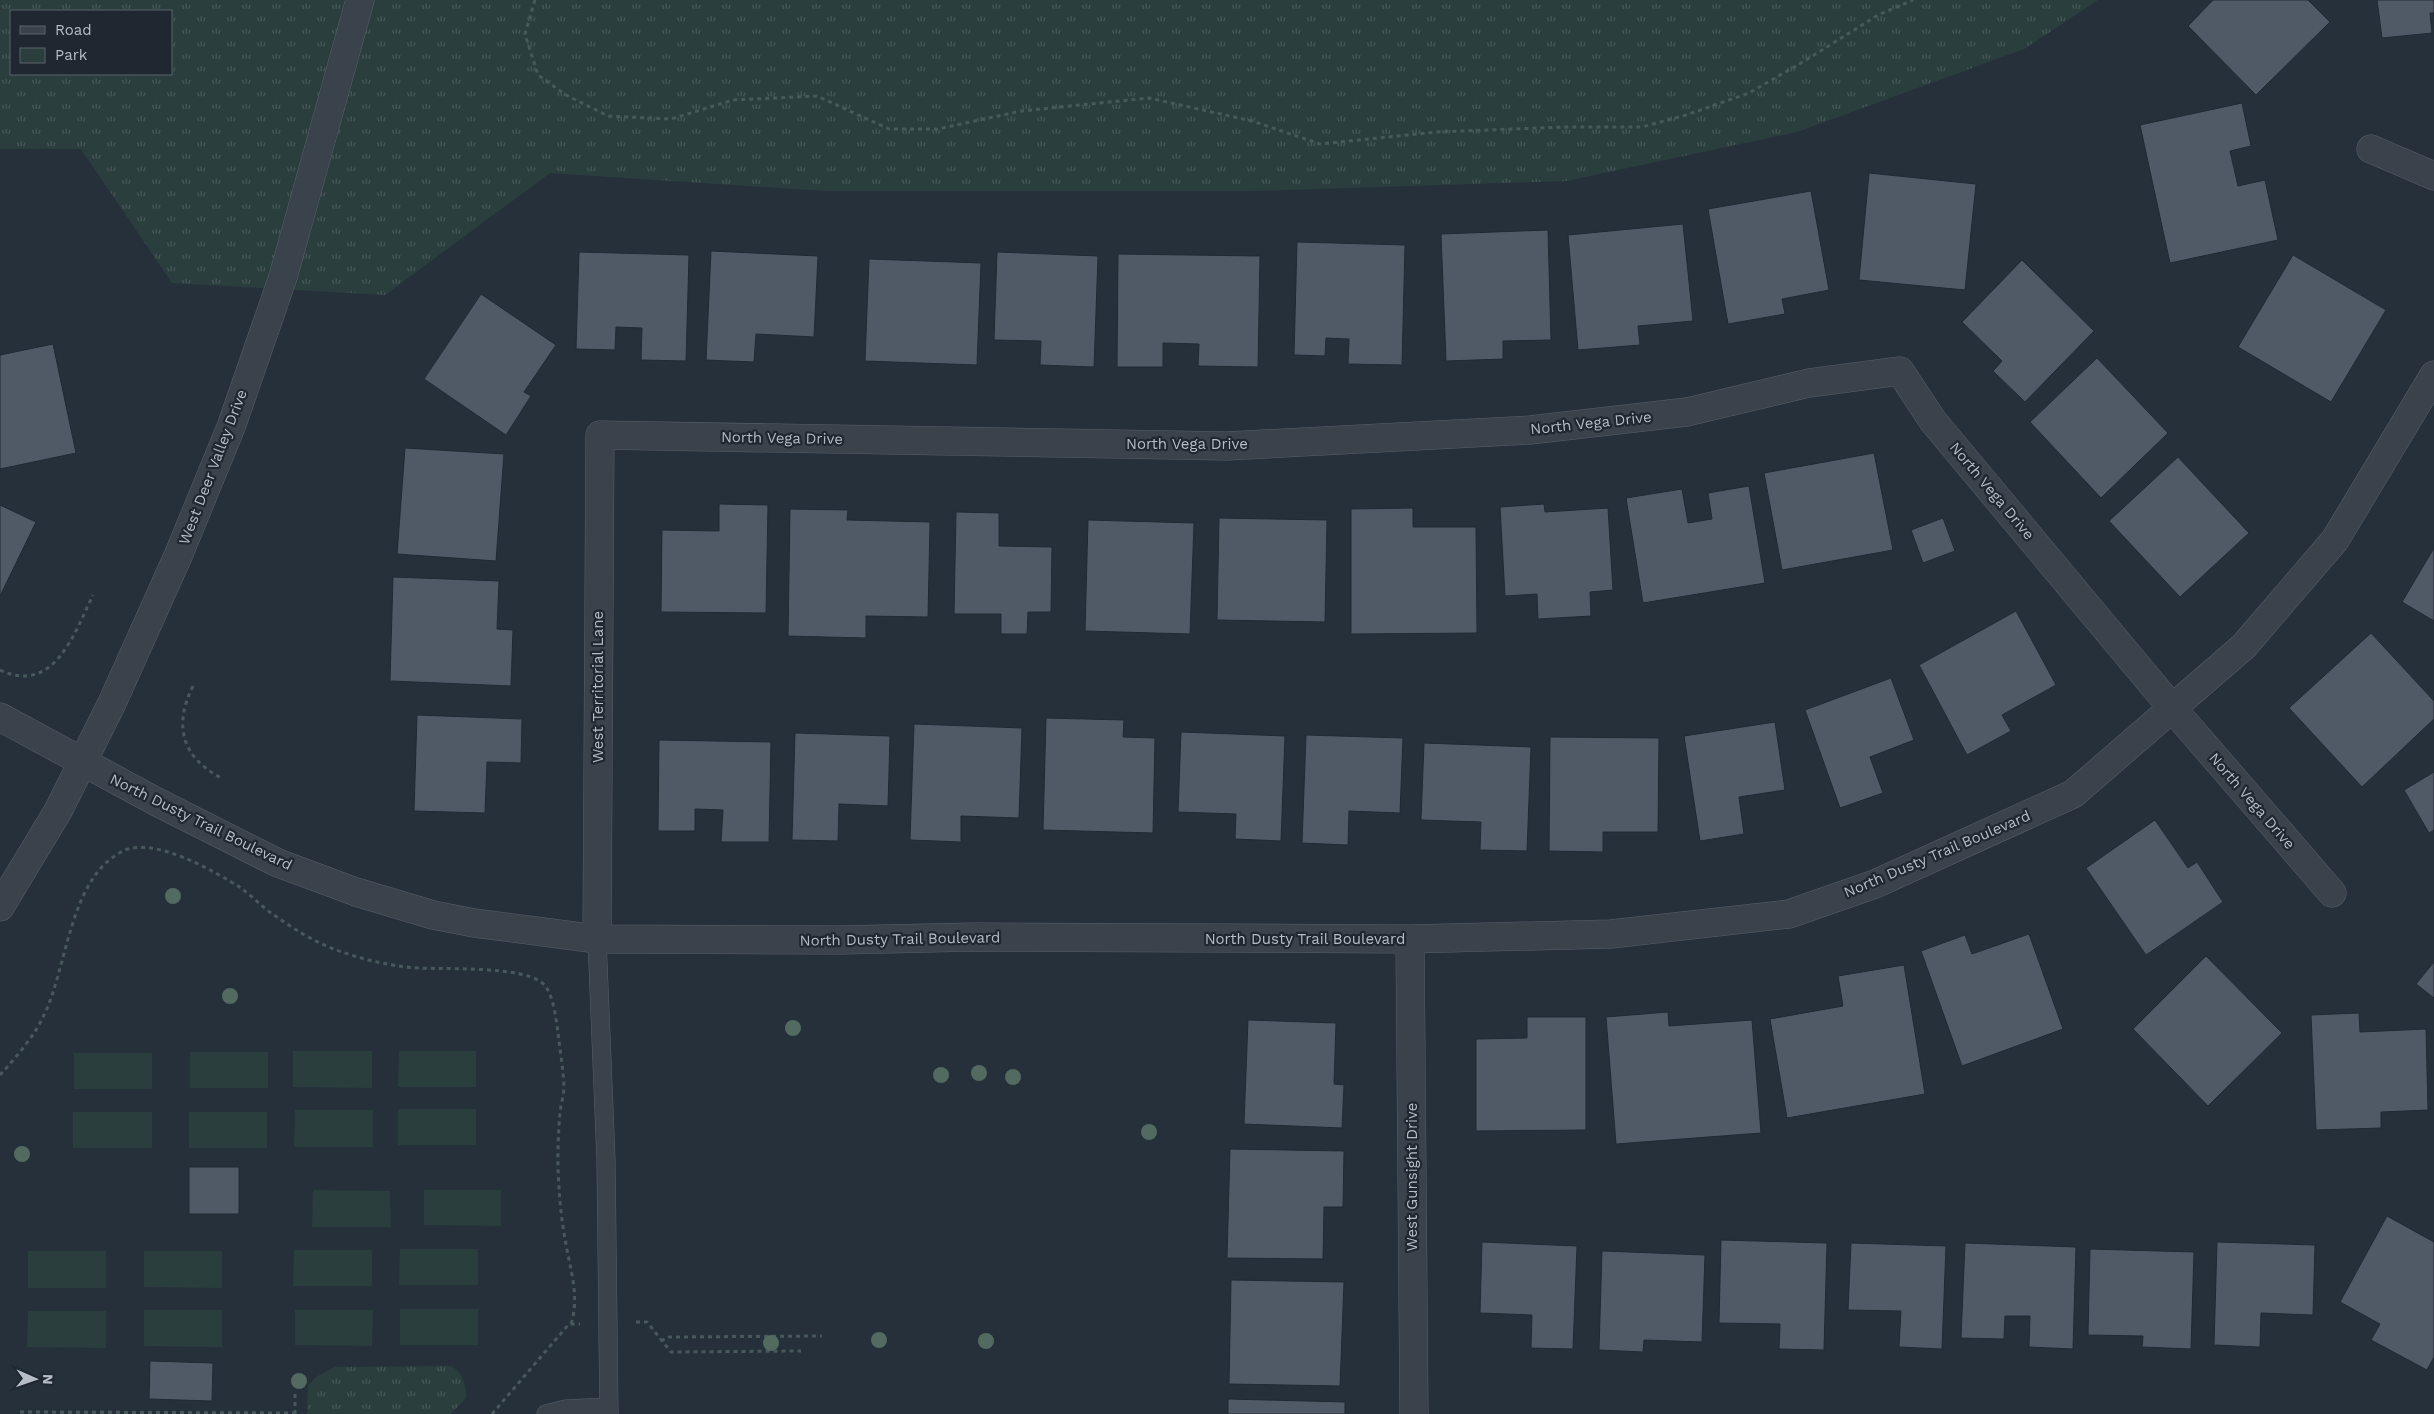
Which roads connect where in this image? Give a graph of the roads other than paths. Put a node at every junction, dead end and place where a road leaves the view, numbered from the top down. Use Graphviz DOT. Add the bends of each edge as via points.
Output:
graph roads {
  1 [pos="360,0"];
  2 [pos="2371,150"];
  3 [pos="2434,176"];
  4 [pos="2434,375"];
  5 [pos="600,435"];
  6 [pos="2173,709"];
  7 [pos="0,717"];
  8 [pos="82,762"];
  9 [pos="2332,893"];
  10 [pos="0,907"];
  11 [pos="597,939"];
  12 [pos="1410,939"];
  13 [pos="609,1410"];
  14 [pos="546,1414"];
  15 [pos="1414,1414"];
  1 -- 8 [label="street, West Deer Valley Drive" via="283,278 231,426 178,556"];
  2 -- 3 [label="street"];
  4 -- 6 [label="street, North Dusty Trail Boulevard" via="2335,540 2244,646"];
  5 -- 6 [label="street, North Vega Drive" via="1227,446 1530,430 1687,412 1809,383 1900,371 1933,421"];
  5 -- 11 [label="street, West Territorial Lane"];
  6 -- 9 [label="street, North Vega Drive"];
  6 -- 12 [label="street, North Dusty Trail Boulevard" via="2073,794 1875,884 1790,914 1611,934"];
  7 -- 8 [label="street, North Dusty Trail Boulevard"];
  8 -- 10 [label="street, West Deer Valley Drive" via="58,811"];
  8 -- 11 [label="street, North Dusty Trail Boulevard" via="278,863 356,892 433,915 474,923"];
  11 -- 12 [label="street, North Dusty Trail Boulevard"];
  11 -- 13 [label="lane" via="606,1160"];
  12 -- 15 [label="street, West Gunsight Drive"];
  13 -- 14 [label="lane" via="566,1409"];
}
